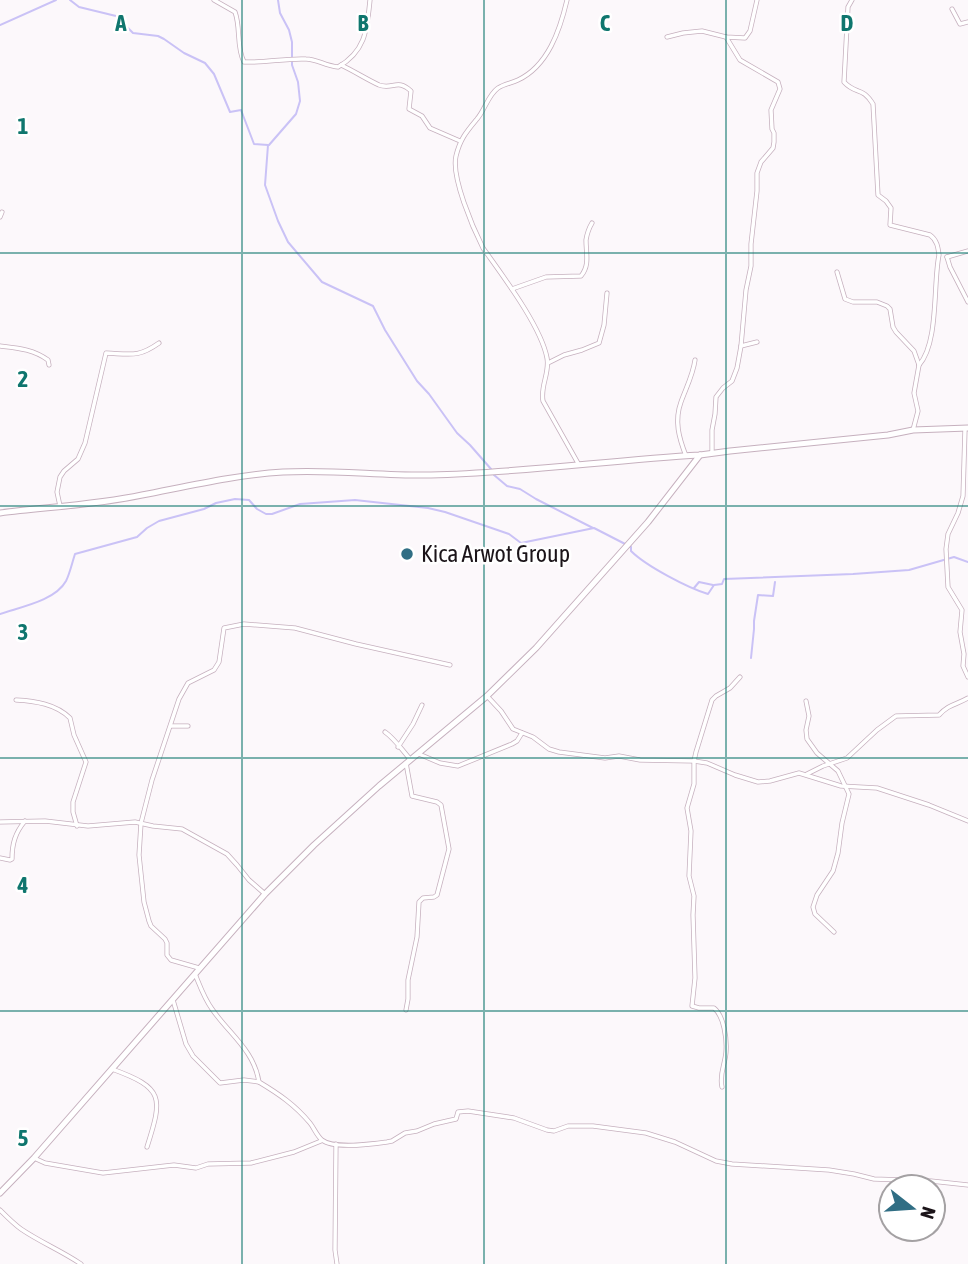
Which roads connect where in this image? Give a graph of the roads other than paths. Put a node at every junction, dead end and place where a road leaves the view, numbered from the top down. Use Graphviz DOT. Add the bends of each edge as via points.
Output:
graph roads {
  1 [pos="214,0"];
  2 [pos="370,0"];
  3 [pos="567,0"];
  4 [pos="757,0"];
  5 [pos="852,0"];
  6 [pos="952,9"];
  7 [pos="968,22"];
  8 [pos="667,37"];
  9 [pos="726,37"];
  10 [pos="341,65"];
  11 [pos="461,141"];
  12 [pos="592,223"];
  13 [pos="968,251"];
  14 [pos="939,255"];
  15 [pos="947,257"];
  16 [pos="836,272"];
  17 [pos="511,289"];
  18 [pos="607,293"];
  19 [pos="968,302"];
  20 [pos="757,342"];
  21 [pos="159,343"];
  22 [pos="741,345"];
  23 [pos="0,346"];
  24 [pos="695,360"];
  25 [pos="548,363"];
  26 [pos="49,365"];
  27 [pos="919,365"];
  28 [pos="967,428"];
  29 [pos="913,430"];
  30 [pos="712,453"];
  31 [pos="701,455"];
  32 [pos="686,456"];
  33 [pos="579,465"];
  34 [pos="60,507"];
  35 [pos="0,513"];
  36 [pos="450,665"];
  37 [pos="740,677"];
  38 [pos="968,677"];
  39 [pos="487,696"];
  40 [pos="968,698"];
  41 [pos="16,700"];
  42 [pos="806,701"];
  43 [pos="422,705"];
  44 [pos="171,726"];
  45 [pos="188,726"];
  46 [pos="385,732"];
  47 [pos="522,733"];
  48 [pos="398,747"];
  49 [pos="417,753"];
  50 [pos="408,761"];
  51 [pos="694,761"];
  52 [pos="829,764"];
  53 [pos="807,775"];
  54 [pos="845,786"];
  55 [pos="25,821"];
  56 [pos="968,821"];
  57 [pos="0,822"];
  58 [pos="141,823"];
  59 [pos="77,826"];
  60 [pos="0,858"];
  61 [pos="265,894"];
  62 [pos="834,932"];
  63 [pos="197,970"];
  64 [pos="173,1000"];
  65 [pos="406,1010"];
  66 [pos="112,1069"];
  67 [pos="259,1082"];
  68 [pos="722,1087"];
  69 [pos="322,1140"];
  70 [pos="336,1144"];
  71 [pos="147,1147"];
  72 [pos="34,1158"];
  73 [pos="0,1180"];
  74 [pos="968,1185"];
  75 [pos="7,1186"];
  76 [pos="0,1193"];
  77 [pos="0,1210"];
  78 [pos="80,1264"];
  79 [pos="337,1264"];
  1 -- 10 [label="street" via="235,12 244,62 312,59"];
  2 -- 10 [label="street" via="365,37 357,53"];
  3 -- 11 [label="street" via="545,56 519,80 494,92"];
  4 -- 9 [label="street" via="749,35"];
  5 -- 14 [label="street" via="844,82 867,95 873,104 878,195 891,208 890,225 930,235"];
  6 -- 7 [label="street" via="960,24"];
  8 -- 9 [label="street" via="702,31"];
  9 -- 22 [label="street" via="740,60 778,82 780,89 771,110 773,148 757,173"];
  10 -- 11 [label="street" via="378,84 410,89 409,109 422,116 430,128"];
  11 -- 17 [label="street" via="455,165 469,218"];
  12 -- 17 [label="street" via="585,271 580,276 546,277"];
  13 -- 15 [label="street"];
  14 -- 15 [label="street"];
  14 -- 27 [label="street" via="931,331"];
  15 -- 19 [label="street"];
  16 -- 27 [label="street" via="847,300 881,303 890,309 893,327 914,351"];
  17 -- 25 [label="street" via="539,335"];
  18 -- 25 [label="street" via="599,343"];
  20 -- 22 [label="street"];
  21 -- 34 [label="street" via="136,355 106,353 85,443 80,456 60,477"];
  22 -- 30 [label="street" via="734,378 716,397"];
  23 -- 26 [label="street" via="38,354"];
  24 -- 32 [label="street" via="677,418"];
  25 -- 33 [label="street" via="543,401"];
  27 -- 29 [label="street"];
  28 -- 29 [label="street"];
  28 -- 38 [label="street" via="963,496 946,549 948,587 962,610 963,666"];
  29 -- 30 [label="street"];
  30 -- 31 [label="street"];
  31 -- 32 [label="street"];
  31 -- 39 [label="street" via="605,571"];
  32 -- 33 [label="street"];
  33 -- 34 [label="street" via="433,475 283,472"];
  34 -- 35 [label="street"];
  36 -- 44 [label="street" via="295,628 233,626 224,628 217,667 186,687"];
  37 -- 51 [label="street" via="712,700"];
  39 -- 47 [label="street" via="512,728"];
  39 -- 49 [label="street"];
  40 -- 52 [label="street" via="939,715 896,716 847,758"];
  41 -- 59 [label="street" via="53,706 70,718 86,762 73,802"];
  42 -- 52 [label="street" via="807,739"];
  43 -- 48 [label="street"];
  44 -- 45 [label="street"];
  44 -- 58 [label="street"];
  46 -- 48 [label="street"];
  47 -- 49 [label="street" via="512,744 461,765 440,763"];
  47 -- 51 [label="street" via="559,752"];
  48 -- 50 [label="street"];
  49 -- 50 [label="street"];
  50 -- 61 [label="street"];
  50 -- 65 [label="street" via="412,796 441,805 450,849 437,895 419,902"];
  51 -- 53 [label="street" via="758,782 795,773"];
  51 -- 68 [label="street" via="687,808 694,896 692,1006 714,1008 719,1013 726,1050"];
  52 -- 53 [label="street"];
  52 -- 54 [label="street"];
  53 -- 54 [label="street"];
  54 -- 56 [label="street" via="877,788"];
  54 -- 62 [label="street" via="849,796 838,853 813,907"];
  55 -- 57 [label="street"];
  55 -- 59 [label="street"];
  55 -- 60 [label="street" via="13,841 12,859"];
  58 -- 59 [label="street"];
  58 -- 61 [label="street" via="182,829 227,854"];
  58 -- 63 [label="street" via="139,855 151,926 165,939 171,960"];
  61 -- 63 [label="street"];
  63 -- 64 [label="street"];
  63 -- 67 [label="street" via="203,995 253,1059"];
  64 -- 66 [label="street"];
  64 -- 67 [label="street" via="193,1056 220,1083"];
  66 -- 71 [label="street" via="152,1089 157,1098"];
  66 -- 72 [label="street"];
  67 -- 69 [label="street" via="287,1099"];
  69 -- 70 [label="street"];
  69 -- 72 [label="street" via="251,1163 196,1168 174,1164 103,1173"];
  70 -- 74 [label="street" via="392,1141 468,1111 514,1118 554,1131 574,1125 646,1133 732,1164"];
  70 -- 79 [label="street"];
  72 -- 75 [label="street"];
  73 -- 75 [label="street"];
  75 -- 76 [label="street"];
  77 -- 78 [label="street" via="23,1230"];
}
